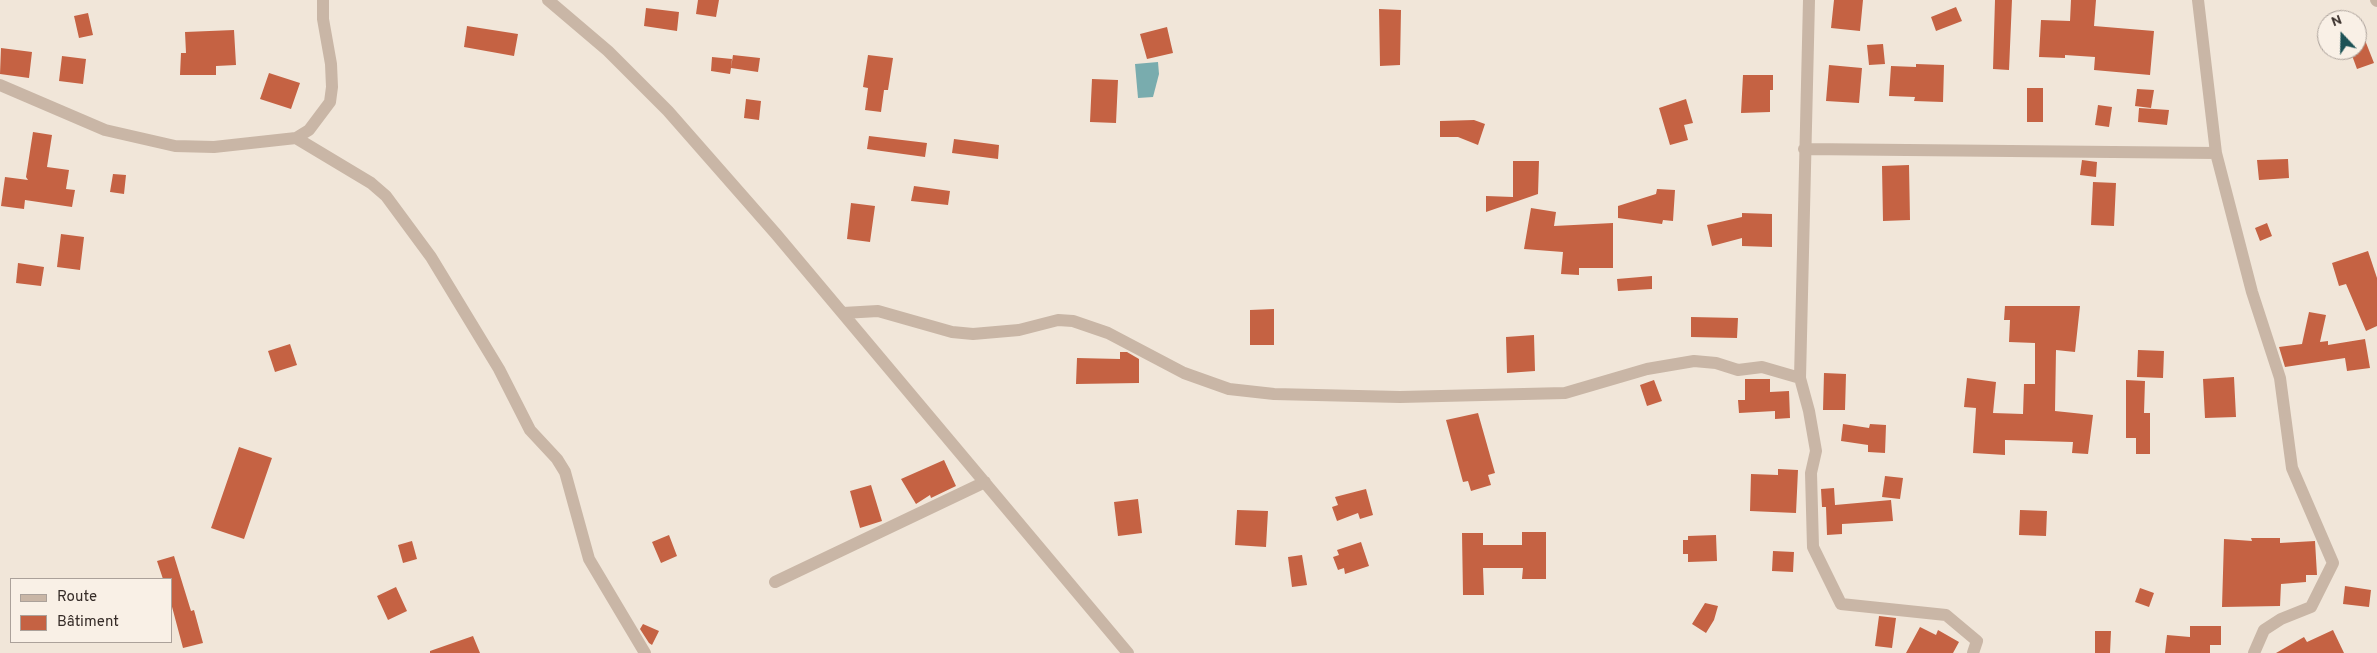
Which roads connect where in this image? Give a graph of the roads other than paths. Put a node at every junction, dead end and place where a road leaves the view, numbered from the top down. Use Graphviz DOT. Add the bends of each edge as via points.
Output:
graph roads {
  1 [pos="323,0"];
  2 [pos="548,0"];
  3 [pos="1809,0"];
  4 [pos="2198,0"];
  5 [pos="0,85"];
  6 [pos="296,138"];
  7 [pos="1804,149"];
  8 [pos="2216,153"];
  9 [pos="843,313"];
  10 [pos="1800,378"];
  11 [pos="985,482"];
  12 [pos="775,582"];
  13 [pos="645,653"];
  14 [pos="1128,653"];
  15 [pos="1973,653"];
  16 [pos="2254,653"];
  1 -- 6 [label="street" via="331,64 330,102 309,130"];
  2 -- 9 [label="street" via="608,50 668,111"];
  3 -- 7 [label="street"];
  4 -- 8 [label="street"];
  5 -- 6 [label="street" via="106,130 175,146 214,146"];
  6 -- 13 [label="street" via="371,183 386,196 431,257 498,369 530,430 565,472 589,559"];
  7 -- 8 [label="street"];
  7 -- 10 [label="street"];
  8 -- 16 [label="street" via="2252,292 2280,378 2292,468 2333,563 2311,607 2264,630"];
  9 -- 10 [label="street" via="878,311 952,332 973,334 1019,330 1058,320 1073,321 1108,333 1184,373 1229,388 1274,394 1565,393 1647,369 1694,361 1738,370 1762,367"];
  9 -- 11 [label="street"];
  10 -- 15 [label="street" via="1816,451 1811,473 1813,548 1841,604 1946,615 1977,641"];
  11 -- 12 [label="street"];
  11 -- 14 [label="street"];
}
